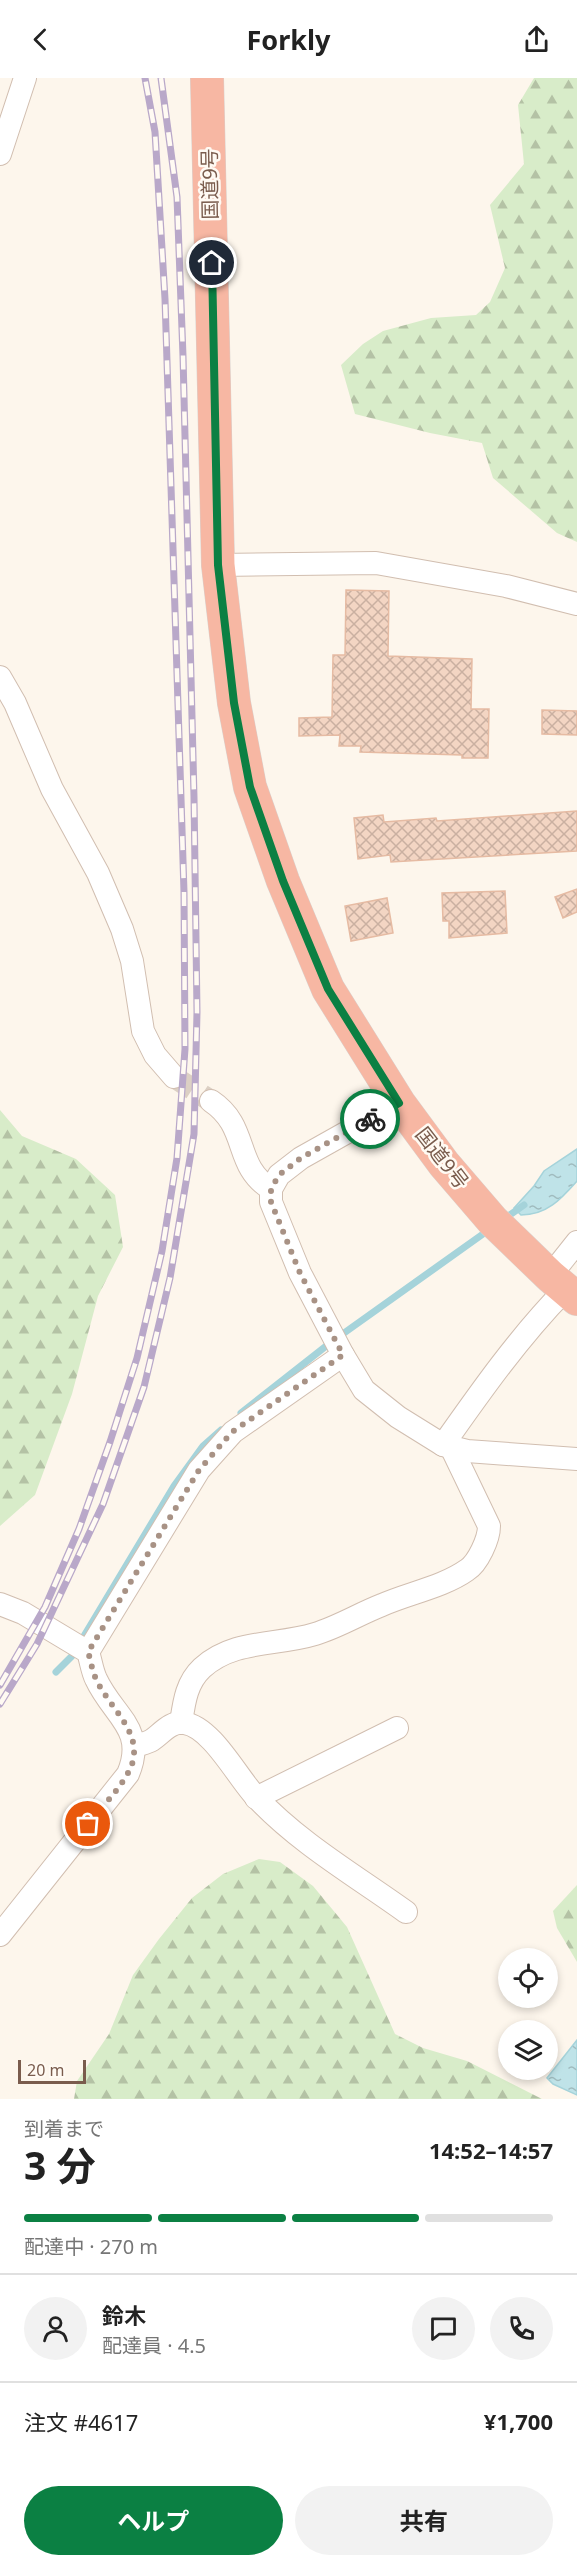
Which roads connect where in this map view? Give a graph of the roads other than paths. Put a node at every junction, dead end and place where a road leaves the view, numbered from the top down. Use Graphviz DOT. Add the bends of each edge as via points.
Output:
graph roads {
  1 [pos="25,78"];
  2 [pos="207,78"];
  3 [pos="0,154"];
  4 [pos="218,565"];
  5 [pos="577,604"];
  6 [pos="0,677"];
  7 [pos="174,1077"];
  8 [pos="211,1101"];
  9 [pos="399,1103"];
  10 [pos="271,1189"];
  11 [pos="577,1242"];
  12 [pos="564,1288"];
  13 [pos="338,1345"];
  14 [pos="447,1446"];
  15 [pos="577,1459"];
  16 [pos="0,1604"];
  17 [pos="88,1652"];
  18 [pos="181,1723"];
  19 [pos="397,1728"];
  20 [pos="135,1746"];
  21 [pos="256,1797"];
  22 [pos="406,1912"];
  23 [pos="0,1935"];
  1 -- 3 [label="street"];
  2 -- 4 [label="highway, 国道9号"];
  4 -- 5 [label="street" via="376,563 506,586"];
  4 -- 9 [label="highway, 国道9号" via="234,703 250,787 283,881 328,989"];
  6 -- 7 [label="street" via="52,789 98,873 132,962 143,1030 155,1055"];
  8 -- 10 [label="street" via="225,1110 234,1124 251,1172"];
  9 -- 10 [label="street" via="301,1158 279,1175"];
  9 -- 12 [label="highway, 国道9号" via="493,1221"];
  10 -- 13 [label="street" via="271,1202 300,1273"];
  11 -- 12 [label="street"];
  12 -- 14 [label="street" via="524,1336"];
  13 -- 14 [label="street" via="364,1390 398,1417"];
  13 -- 17 [label="street" via="232,1432 199,1470"];
  14 -- 15 [label="street" via="508,1456"];
  14 -- 18 [label="street" via="489,1526 475,1563 459,1574 333,1628 231,1650 213,1660 190,1684"];
  16 -- 17 [label="street" via="23,1613"];
  17 -- 20 [label="street" via="96,1679"];
  18 -- 20 [label="street"];
  18 -- 21 [label="street" via="208,1737"];
  19 -- 21 [label="street"];
  20 -- 23 [label="street" via="128,1774"];
  21 -- 22 [label="street" via="304,1840"];
}
